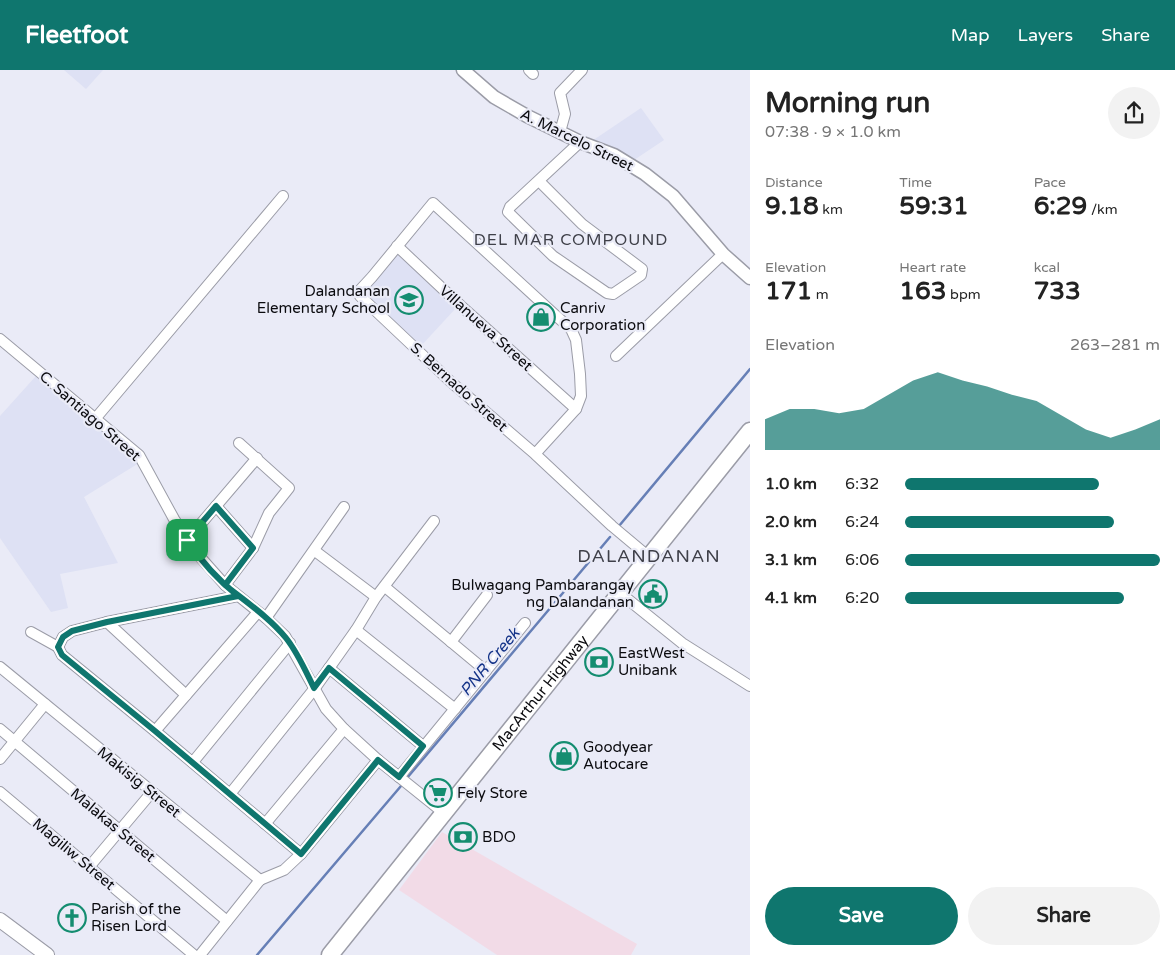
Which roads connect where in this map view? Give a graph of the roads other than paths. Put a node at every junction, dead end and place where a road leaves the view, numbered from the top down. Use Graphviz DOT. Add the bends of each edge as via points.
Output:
graph roads {
  1 [pos="463,70"];
  2 [pos="582,70"];
  3 [pos="560,132"];
  4 [pos="580,142"];
  5 [pos="539,181"];
  6 [pos="284,196"];
  7 [pos="397,246"];
  8 [pos="723,254"];
  9 [pos="750,278"];
  10 [pos="0,339"];
  11 [pos="616,356"];
  12 [pos="576,409"];
  13 [pos="94,418"];
  14 [pos="750,431"];
  15 [pos="239,443"];
  16 [pos="536,454"];
  17 [pos="257,458"];
  18 [pos="216,506"];
  19 [pos="344,507"];
  20 [pos="434,521"];
  21 [pos="187,540"];
  22 [pos="253,548"];
  23 [pos="315,551"];
  24 [pos="649,557"];
  25 [pos="225,585"];
  26 [pos="385,587"];
  27 [pos="620,593"];
  28 [pos="487,595"];
  29 [pos="238,596"];
  30 [pos="376,597"];
  31 [pos="262,615"];
  32 [pos="107,622"];
  33 [pos="525,623"];
  34 [pos="356,630"];
  35 [pos="31,632"];
  36 [pos="451,642"];
  37 [pos="290,643"];
  38 [pos="58,647"];
  39 [pos="0,667"];
  40 [pos="329,668"];
  41 [pos="486,671"];
  42 [pos="750,686"];
  43 [pos="314,688"];
  44 [pos="186,695"];
  45 [pos="45,704"];
  46 [pos="455,709"];
  47 [pos="0,729"];
  48 [pos="344,729"];
  49 [pos="155,731"];
  50 [pos="14,740"];
  51 [pos="423,746"];
  52 [pos="0,759"];
  53 [pos="378,760"];
  54 [pos="193,762"];
  55 [pos="399,777"];
  56 [pos="0,792"];
  57 [pos="152,792"];
  58 [pos="230,794"];
  59 [pos="444,813"];
  60 [pos="266,824"];
  61 [pos="119,830"];
  62 [pos="301,854"];
  63 [pos="89,867"];
  64 [pos="260,880"];
  65 [pos="0,920"];
  66 [pos="227,921"];
  67 [pos="47,955"];
  68 [pos="194,955"];
  69 [pos="200,955"];
  70 [pos="330,955"];
  1 -- 3 [label="street, A. Marcelo Street" via="494,97"];
  2 -- 3 [label="street" via="560,93 565,114"];
  3 -- 4 [label="street, A. Marcelo Street"];
  4 -- 5 [label="street"];
  4 -- 8 [label="street, A. Marcelo Street" via="645,174 673,196"];
  5 -- 5 [label="street" via="508,212 553,256 607,293 613,294 641,275 642,269 582,224"];
  6 -- 13 [label="street"];
  7 -- 12 [label="street, Villanueva Street"];
  7 -- 12 [label="street, S. Bernado Street" via="433,203 571,330 576,340 580,374 581,396"];
  7 -- 16 [label="street, S. Bernado Street" via="360,290 360,296 451,382"];
  8 -- 9 [label="street, A. Marcelo Street"];
  8 -- 11 [label="street"];
  10 -- 13 [label="street, C. Santiago Street"];
  12 -- 16 [label="street"];
  13 -- 21 [label="street, C. Santiago Street" via="139,455"];
  14 -- 24 [label="highway, MacArthur Highway"];
  15 -- 17 [label="street"];
  16 -- 24 [label="street, S. Bernado Street"];
  17 -- 18 [label="street"];
  17 -- 22 [label="street" via="289,488 269,513"];
  18 -- 21 [label="street"];
  18 -- 22 [label="street"];
  19 -- 23 [label="street"];
  20 -- 26 [label="street"];
  21 -- 25 [label="street, C. Santiago Street"];
  22 -- 25 [label="street"];
  23 -- 30 [label="street"];
  23 -- 31 [label="street"];
  24 -- 27 [label="highway, MacArthur Highway"];
  25 -- 29 [label="street, C. Santiago Street"];
  26 -- 30 [label="street"];
  26 -- 36 [label="street"];
  27 -- 42 [label="street" via="682,643"];
  27 -- 59 [label="highway, MacArthur Highway"];
  28 -- 36 [label="street"];
  29 -- 31 [label="street, C. Santiago Street"];
  29 -- 32 [label="street"];
  30 -- 34 [label="street"];
  31 -- 37 [label="street, C. Santiago Street"];
  31 -- 44 [label="street"];
  32 -- 38 [label="street" via="72,631 63,637"];
  32 -- 44 [label="street"];
  33 -- 41 [label="street"];
  34 -- 40 [label="street"];
  34 -- 46 [label="street"];
  35 -- 38 [label="street"];
  36 -- 41 [label="street"];
  37 -- 43 [label="street, C. Santiago Street"];
  37 -- 54 [label="street"];
  38 -- 49 [label="street" via="62,655"];
  39 -- 45 [label="street, Makisig Street"];
  40 -- 43 [label="street"];
  40 -- 51 [label="street"];
  41 -- 46 [label="street"];
  43 -- 48 [label="street, C. Santiago Street" via="326,709"];
  43 -- 58 [label="street"];
  44 -- 49 [label="street"];
  45 -- 50 [label="street"];
  45 -- 57 [label="street, Makisig Street"];
  46 -- 51 [label="street"];
  47 -- 50 [label="street, Malakas Street"];
  48 -- 53 [label="street, C. Santiago Street"];
  48 -- 60 [label="street"];
  49 -- 54 [label="street"];
  50 -- 52 [label="street"];
  50 -- 61 [label="street, Malakas Street"];
  51 -- 55 [label="street"];
  53 -- 55 [label="street, C. Santiago Street"];
  53 -- 62 [label="street"];
  54 -- 58 [label="street"];
  55 -- 59 [label="street, C. Santiago Street"];
  56 -- 63 [label="street, Magiliw Street"];
  57 -- 61 [label="street"];
  57 -- 64 [label="street, Makisig Street"];
  58 -- 60 [label="street"];
  59 -- 70 [label="highway, MacArthur Highway"];
  60 -- 62 [label="street"];
  61 -- 63 [label="street"];
  61 -- 66 [label="street, Malakas Street"];
  62 -- 64 [label="street" via="284,870"];
  63 -- 68 [label="street, Magiliw Street"];
  64 -- 66 [label="street"];
  65 -- 67 [label="main road"];
  66 -- 69 [label="street"];
}
